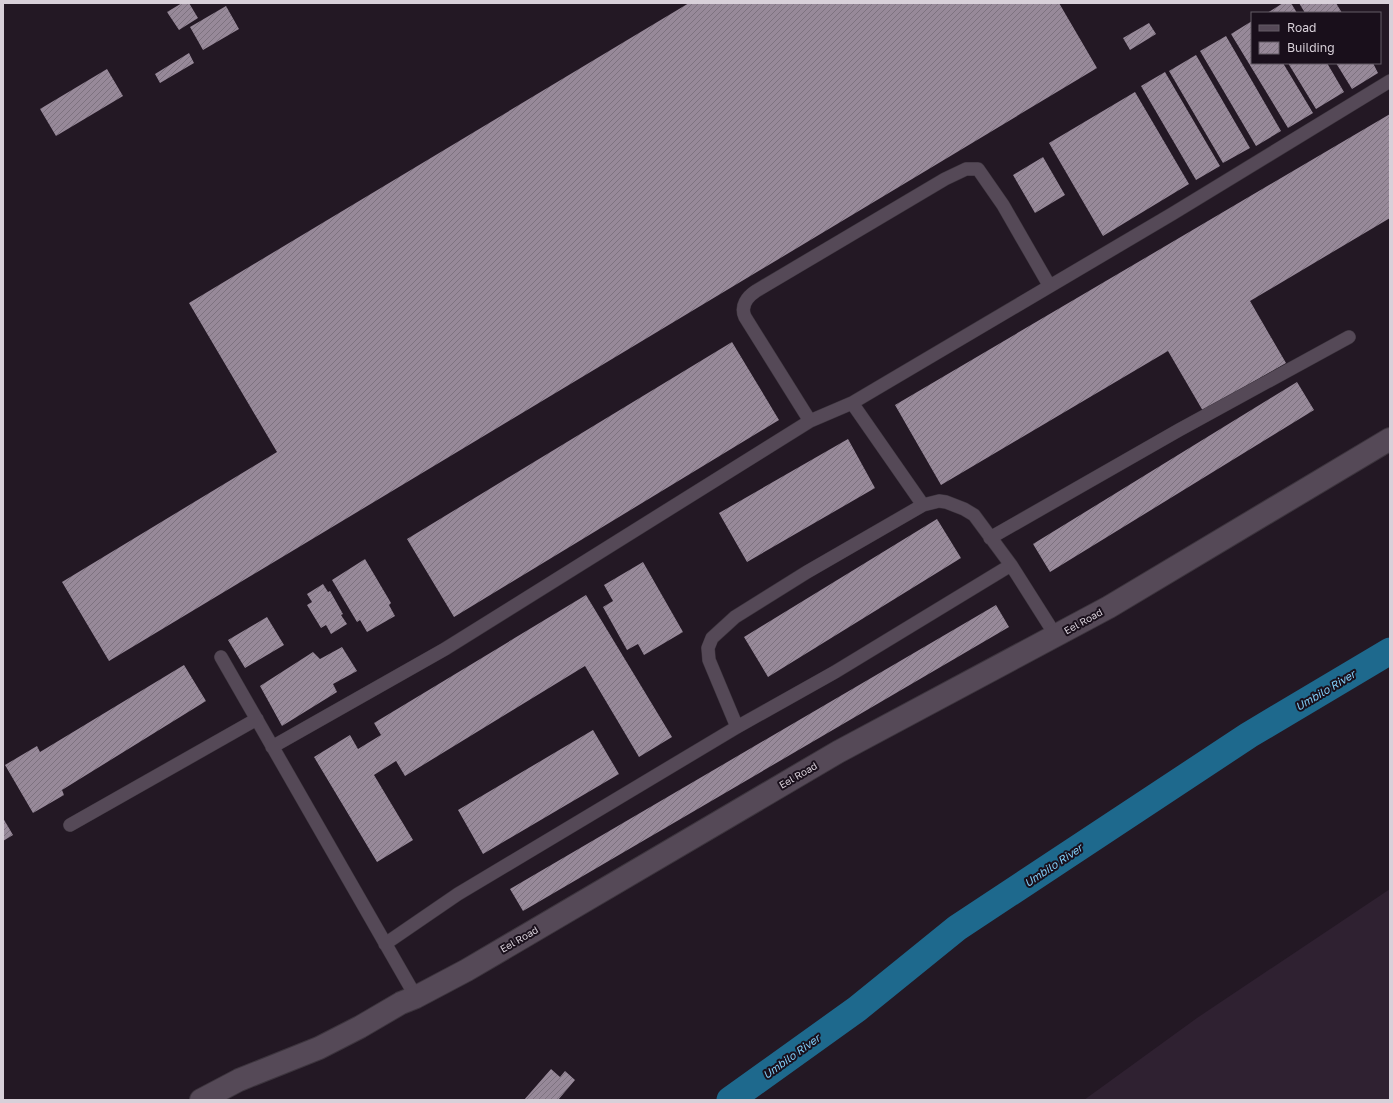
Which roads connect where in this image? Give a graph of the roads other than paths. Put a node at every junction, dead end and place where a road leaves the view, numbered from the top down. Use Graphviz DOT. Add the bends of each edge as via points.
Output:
graph roads {
  1 [pos="1390,81"];
  2 [pos="1049,286"];
  3 [pos="1349,337"];
  4 [pos="852,402"];
  5 [pos="810,421"];
  6 [pos="1390,439"];
  7 [pos="923,505"];
  8 [pos="990,538"];
  9 [pos="1011,565"];
  10 [pos="1056,636"];
  11 [pos="221,657"];
  12 [pos="257,719"];
  13 [pos="737,727"];
  14 [pos="272,746"];
  15 [pos="70,825"];
  16 [pos="385,944"];
  17 [pos="416,997"];
  18 [pos="207,1099"];
  1 -- 2 [label="lane"];
  2 -- 4 [label="lane"];
  2 -- 5 [label="lane" via="1003,205 978,169 966,169 945,179 756,291 745,304 745,317"];
  3 -- 8 [label="lane"];
  4 -- 5 [label="lane"];
  4 -- 7 [label="lane"];
  5 -- 14 [label="lane" via="445,648"];
  6 -- 10 [label="street, Eel Road"];
  7 -- 8 [label="lane" via="939,501 964,509 974,515"];
  7 -- 13 [label="lane" via="735,617 712,638 708,648 709,660"];
  8 -- 9 [label="lane"];
  9 -- 10 [label="lane"];
  9 -- 13 [label="lane" via="835,672"];
  10 -- 17 [label="street, Eel Road" via="838,752"];
  11 -- 12 [label="lane"];
  12 -- 14 [label="lane"];
  12 -- 15 [label="lane"];
  13 -- 16 [label="lane" via="458,894"];
  14 -- 16 [label="lane"];
  16 -- 17 [label="lane"];
  17 -- 18 [label="street, Eel Road" via="319,1048 239,1080"];
}
